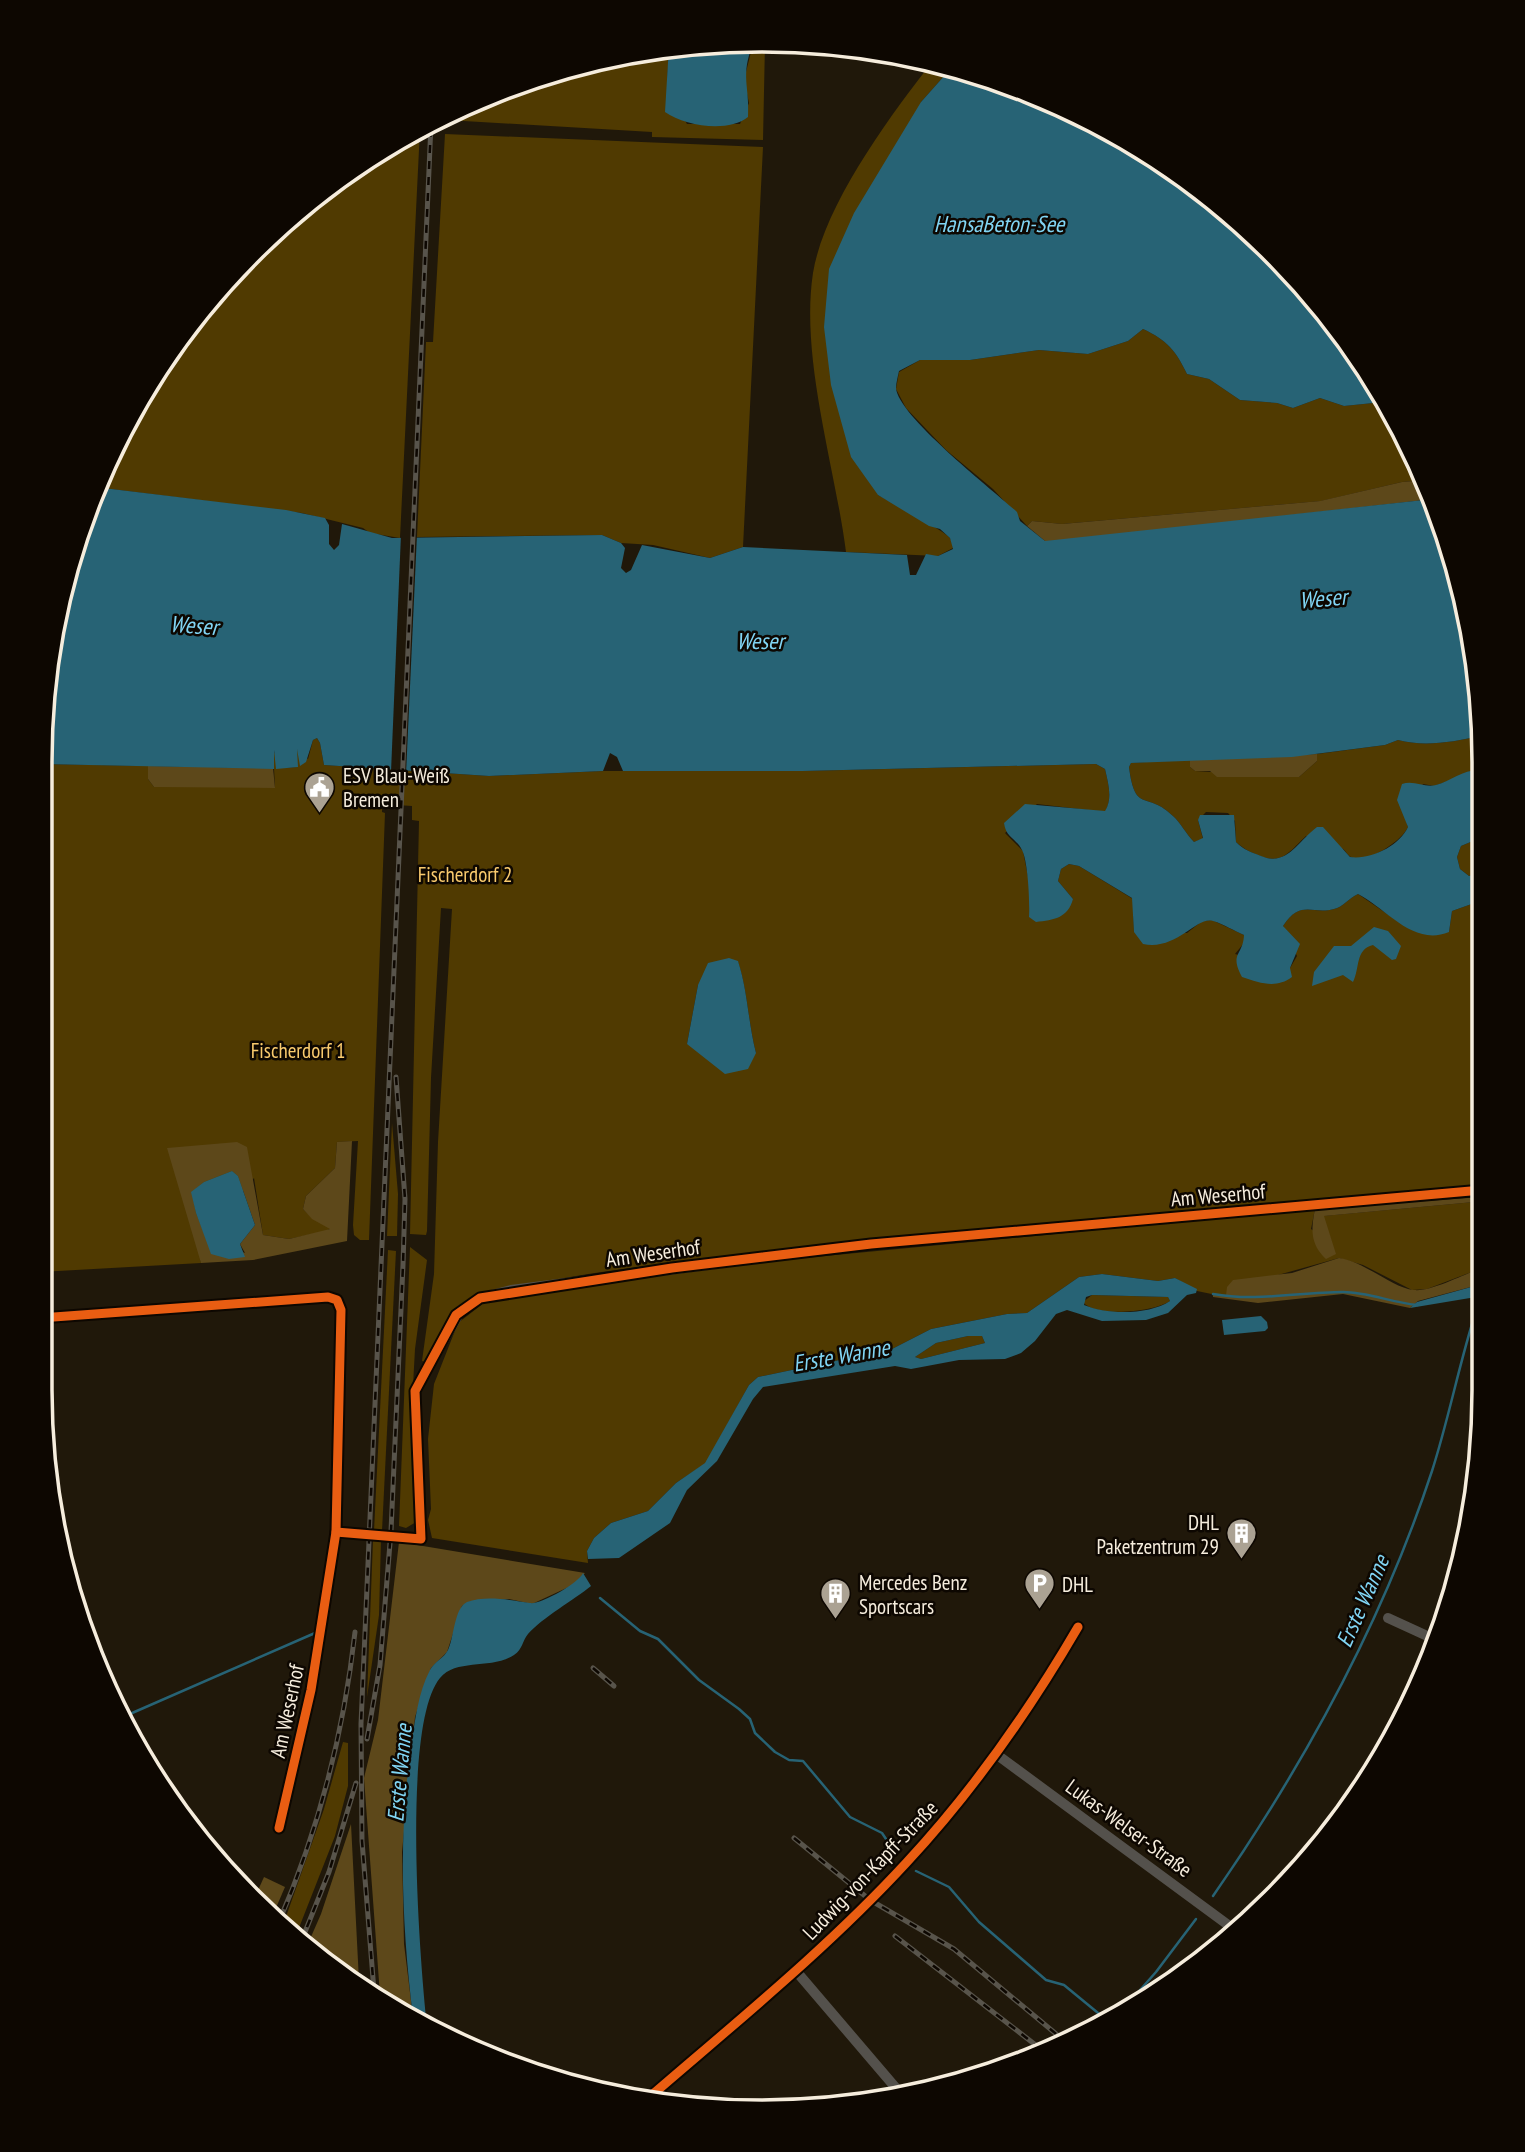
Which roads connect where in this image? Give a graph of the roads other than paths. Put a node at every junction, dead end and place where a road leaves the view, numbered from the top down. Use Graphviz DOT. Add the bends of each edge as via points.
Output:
graph roads {
  1 [pos="1472,1191"];
  2 [pos="1388,1618"];
  3 [pos="1079,1627"];
  4 [pos="1428,1636"];
  5 [pos="996,1754"];
  6 [pos="279,1828"];
  7 [pos="1228,1925"];
  8 [pos="796,1971"];
  9 [pos="895,2087"];
  10 [pos="657,2091"];
  1 -- 6 [label="street, Am Weserhof" via="871,1244 524,1289 475,1300 456,1315 415,1391 421,1539 336,1532 311,1690"];
  2 -- 4 [label="street"];
  3 -- 5 [label="street, Ludwig-von-Kapff-Straße"];
  5 -- 7 [label="street, Lukas-Welser-Straße"];
  5 -- 8 [label="street, Ludwig-von-Kapff-Straße" via="909,1860"];
  8 -- 9 [label="street"];
  8 -- 10 [label="street, Ludwig-von-Kapff-Straße"];
}
